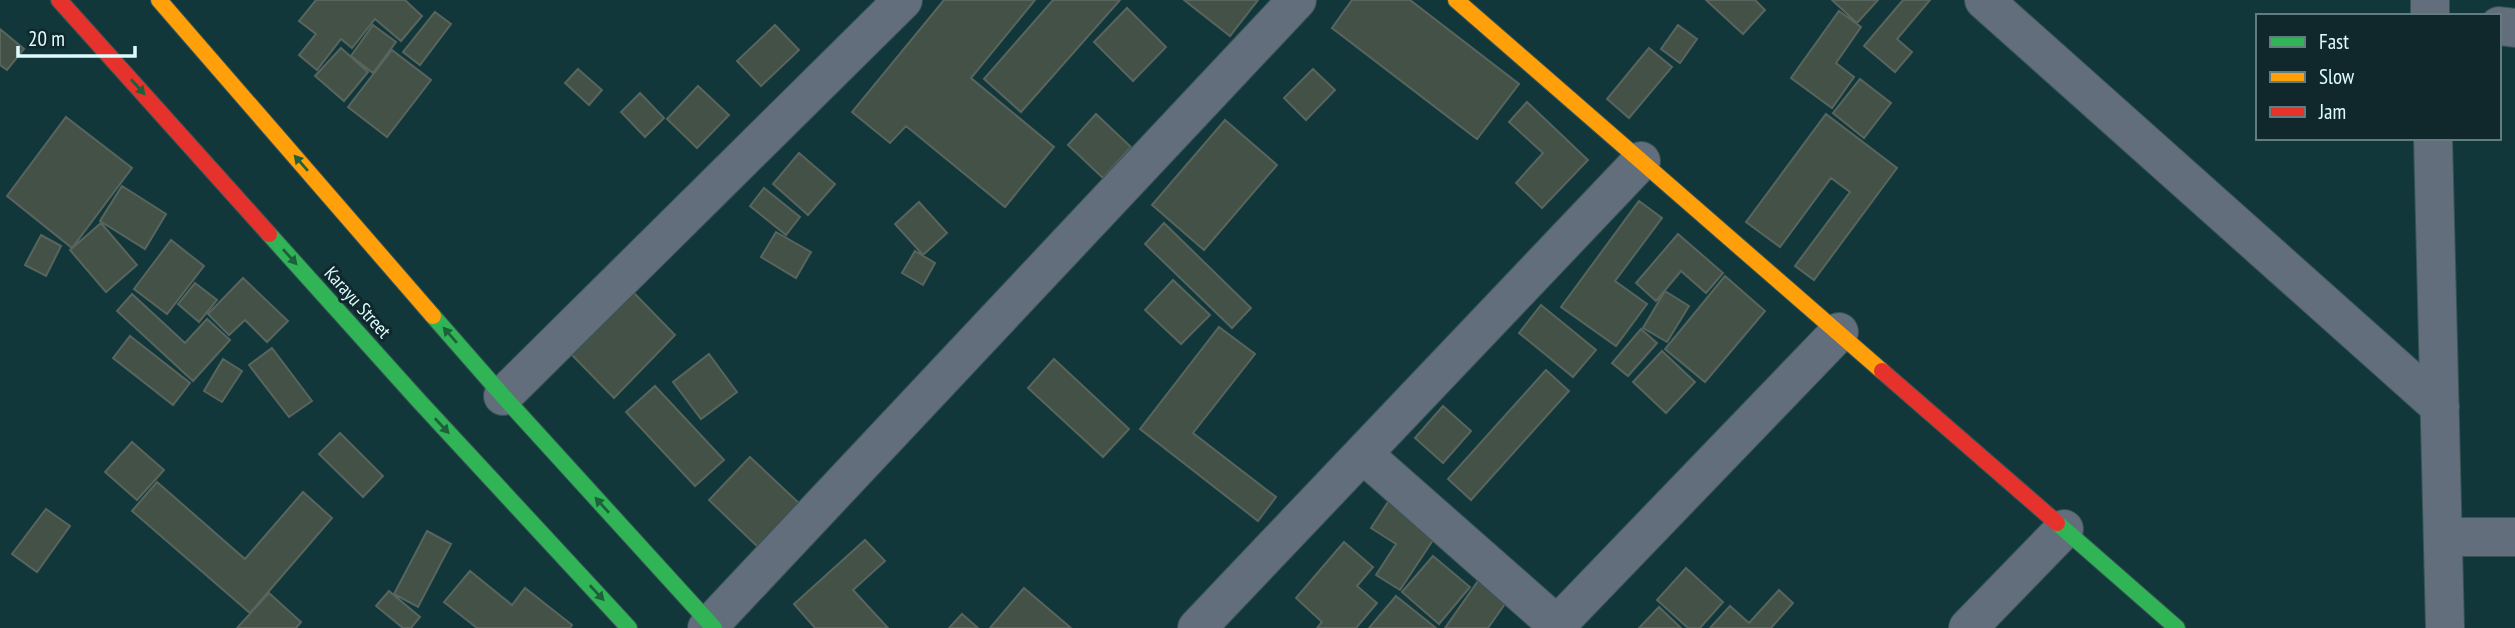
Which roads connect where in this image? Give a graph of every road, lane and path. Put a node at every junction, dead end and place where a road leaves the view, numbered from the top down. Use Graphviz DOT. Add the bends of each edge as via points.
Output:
graph roads {
  1 [pos="60,0"];
  2 [pos="159,0"];
  3 [pos="903,0"];
  4 [pos="1297,0"];
  5 [pos="1456,0"];
  6 [pos="1984,0"];
  7 [pos="2433,140"];
  8 [pos="1641,161"];
  9 [pos="1839,332"];
  10 [pos="503,396"];
  11 [pos="2440,407"];
  12 [pos="1363,454"];
  13 [pos="2064,529"];
  14 [pos="2443,537"];
  15 [pos="2515,537"];
  16 [pos="710,627"];
  17 [pos="1556,627"];
  18 [pos="629,628"];
  19 [pos="1197,628"];
  20 [pos="1968,628"];
  21 [pos="2177,628"];
  22 [pos="2445,628"];
  1 -- 18 [label="main road, Karayu Street, one-way"];
  10 -- 2 [label="main road, one-way"];
  3 -- 10 [label="street"];
  4 -- 16 [label="street"];
  5 -- 8 [label="main road"];
  6 -- 11 [label="street"];
  7 -- 11 [label="street"];
  8 -- 9 [label="main road"];
  8 -- 12 [label="street"];
  9 -- 13 [label="main road"];
  9 -- 17 [label="street"];
  16 -- 10 [label="main road, one-way"];
  11 -- 14 [label="street"];
  12 -- 17 [label="street"];
  12 -- 19 [label="street"];
  13 -- 20 [label="street"];
  13 -- 21 [label="main road"];
  14 -- 15 [label="street"];
  14 -- 22 [label="street"];
}
